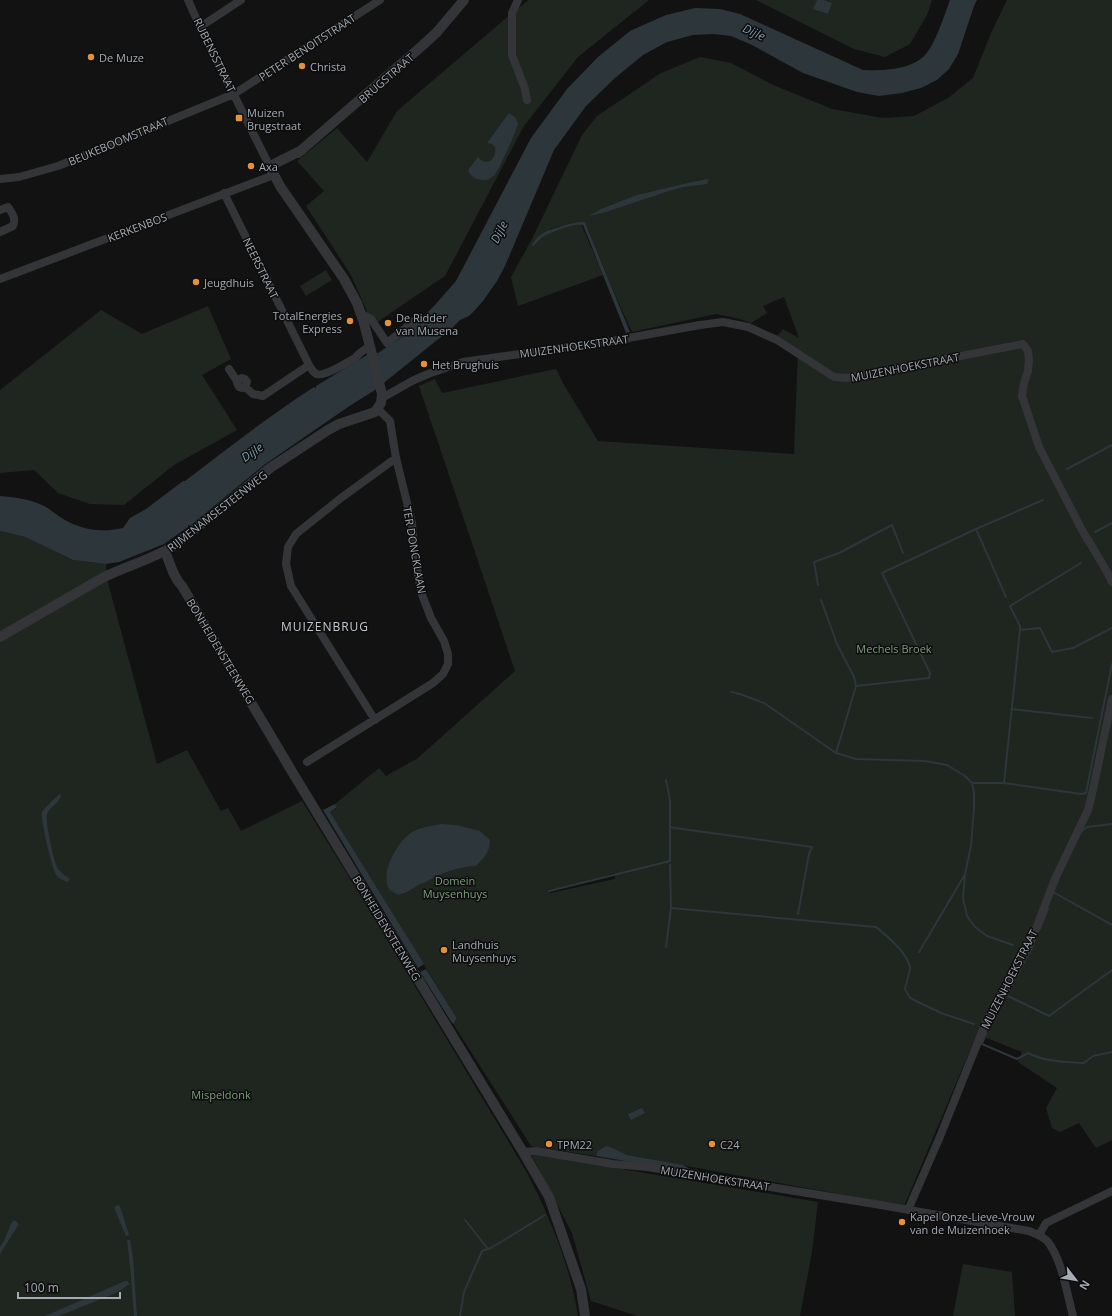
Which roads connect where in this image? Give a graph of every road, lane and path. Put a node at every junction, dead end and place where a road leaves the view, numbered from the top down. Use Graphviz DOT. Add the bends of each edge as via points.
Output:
graph roads {
  1 [pos="188,0"];
  2 [pos="241,0"];
  3 [pos="380,0"];
  4 [pos="464,0"];
  5 [pos="518,0"];
  6 [pos="200,27"];
  7 [pos="234,94"];
  8 [pos="527,100"];
  9 [pos="272,171"];
  10 [pos="0,179"];
  11 [pos="224,193"];
  12 [pos="0,210"];
  13 [pos="0,232"];
  14 [pos="0,279"];
  15 [pos="362,314"];
  16 [pos="414,322"];
  17 [pos="371,348"];
  18 [pos="309,365"];
  19 [pos="229,369"];
  20 [pos="382,395"];
  21 [pos="378,409"];
  22 [pos="396,458"];
  23 [pos="166,551"];
  24 [pos="1112,582"];
  25 [pos="0,636"];
  26 [pos="1112,699"];
  27 [pos="375,720"];
  28 [pos="307,762"];
  29 [pos="523,1152"];
  30 [pos="1112,1191"];
  31 [pos="908,1210"];
  32 [pos="1039,1235"];
  33 [pos="585,1316"];
  34 [pos="1073,1316"];
  1 -- 6 [label="street, RUBENSSTRAAT"];
  2 -- 6 [label="street"];
  3 -- 7 [label="street, PETER BENOITSTRAAT"];
  4 -- 9 [label="street, BRUGSTRAAT" via="423,45 302,150 276,163"];
  5 -- 8 [label="street" via="512,13 512,55"];
  6 -- 7 [label="street, RUBENSSTRAAT"];
  7 -- 9 [label="street, RUBENSSTRAAT"];
  7 -- 10 [label="street, BEUKEBOOMSTRAAT" via="58,166"];
  9 -- 11 [label="street, KERKENBOS"];
  9 -- 15 [label="street" via="352,291"];
  11 -- 14 [label="street, KERKENBOS"];
  11 -- 18 [label="street, NEERSTRAAT"];
  12 -- 13 [label="street" via="8,207 15,221 13,226"];
  15 -- 16 [label="street" via="371,319 387,343"];
  15 -- 17 [label="street"];
  17 -- 18 [label="street" via="364,349 325,375 317,374"];
  17 -- 20 [label="street"];
  18 -- 19 [label="street" via="263,396 253,394 245,387 245,379 240,378 238,381"];
  20 -- 21 [label="street"];
  20 -- 24 [label="street, MUIZENHOEKSTRAAT" via="428,374 464,362 723,322 748,327 777,340 834,377 846,378 1023,344 1028,351 1029,360 1022,396 1038,447"];
  21 -- 22 [label="street, TER DONCKLAAN" via="390,421"];
  21 -- 23 [label="street, RIJMENAMSESTEENWEG" via="328,430 277,464"];
  22 -- 27 [label="street, TER DONCKLAAN" via="412,523 421,592 444,641 448,664 434,683"];
  22 -- 27 [label="street" via="296,534 288,547 286,564 291,586"];
  23 -- 25 [label="street, RIJMENAMSESTEENWEG" via="104,577"];
  23 -- 29 [label="street, BONHEIDENSTEENWEG" via="174,574"];
  26 -- 31 [label="street, MUIZENHOEKSTRAAT" via="1088,810 1054,879 1032,939 986,1022"];
  27 -- 28 [label="street, TER DONCKLAAN"];
  29 -- 31 [label="street, MUIZENHOEKSTRAAT" via="536,1151 647,1167"];
  29 -- 33 [label="street, BONHEIDENSTEENWEG" via="548,1198 581,1289"];
  30 -- 32 [label="street" via="1046,1224"];
  31 -- 32 [label="street, MUIZENHOEKSTRAAT" via="1029,1231"];
  32 -- 34 [label="street" via="1047,1241 1056,1259"];
}
